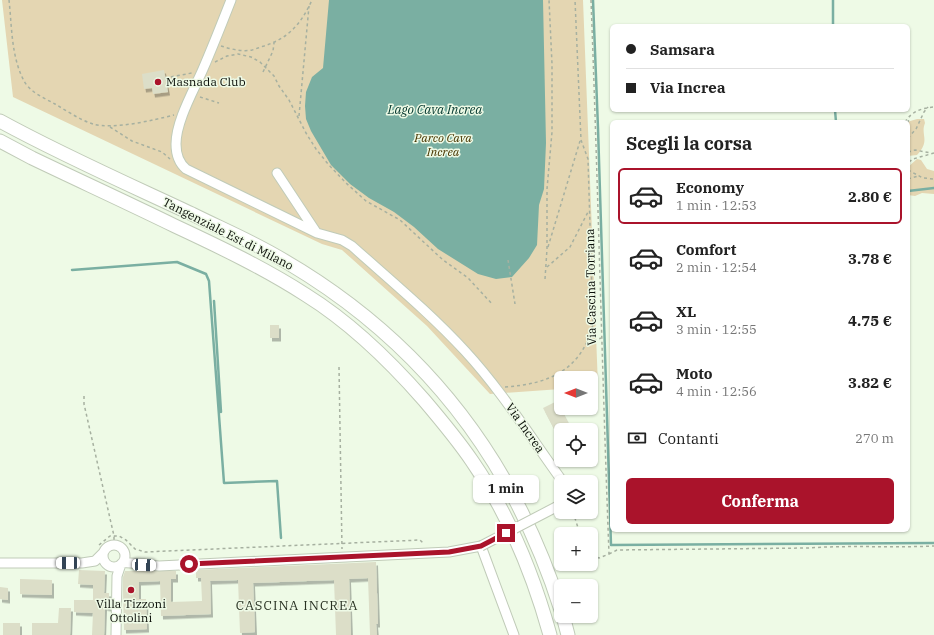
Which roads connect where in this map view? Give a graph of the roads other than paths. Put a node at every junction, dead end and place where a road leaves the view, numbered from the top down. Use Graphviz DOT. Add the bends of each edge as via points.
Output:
graph roads {
  1 [pos="231,0"];
  2 [pos="0,121"];
  3 [pos="0,141"];
  4 [pos="277,173"];
  5 [pos="317,233"];
  6 [pos="555,475"];
  7 [pos="554,507"];
  8 [pos="481,546"];
  9 [pos="100,550"];
  10 [pos="124,552"];
  11 [pos="94,561"];
  12 [pos="132,562"];
  13 [pos="0,563"];
  14 [pos="122,564"];
  15 [pos="108,565"];
  16 [pos="117,576"];
  17 [pos="554,591"];
  18 [pos="565,623"];
  19 [pos="116,635"];
  20 [pos="514,635"];
  21 [pos="550,635"];
  22 [pos="568,635"];
  1 -- 5 [label="street, Via Increa" via="184,112 176,144 178,157 186,170"];
  2 -- 17 [label="highway, Tangenziale Est di Milano" via="268,251 329,288 378,326 420,367 460,414 485,449 528,524"];
  3 -- 21 [label="highway, Tangenziale Est di Milano" via="266,270 336,315 369,343 392,364 448,428 476,467 516,541 538,593"];
  4 -- 5 [label="street"];
  5 -- 6 [label="street, Via Increa" via="342,240 352,246 430,315 501,390"];
  7 -- 8 [label="street, bridge"];
  8 -- 12 [label="street" via="449,552 158,566"];
  8 -- 20 [label="street"];
  9 -- 10 [label="street" via="114,540"];
  9 -- 11 [label="street"];
  9 -- 15 [label="street"];
  10 -- 12 [label="street"];
  10 -- 14 [label="street"];
  11 -- 13 [label="street"];
  11 -- 15 [label="street"];
  12 -- 14 [label="street"];
  14 -- 15 [label="street" via="115,567"];
  14 -- 16 [label="street"];
  15 -- 16 [label="street"];
  16 -- 19 [label="street"];
  18 -- 22 [label="highway"];
}
